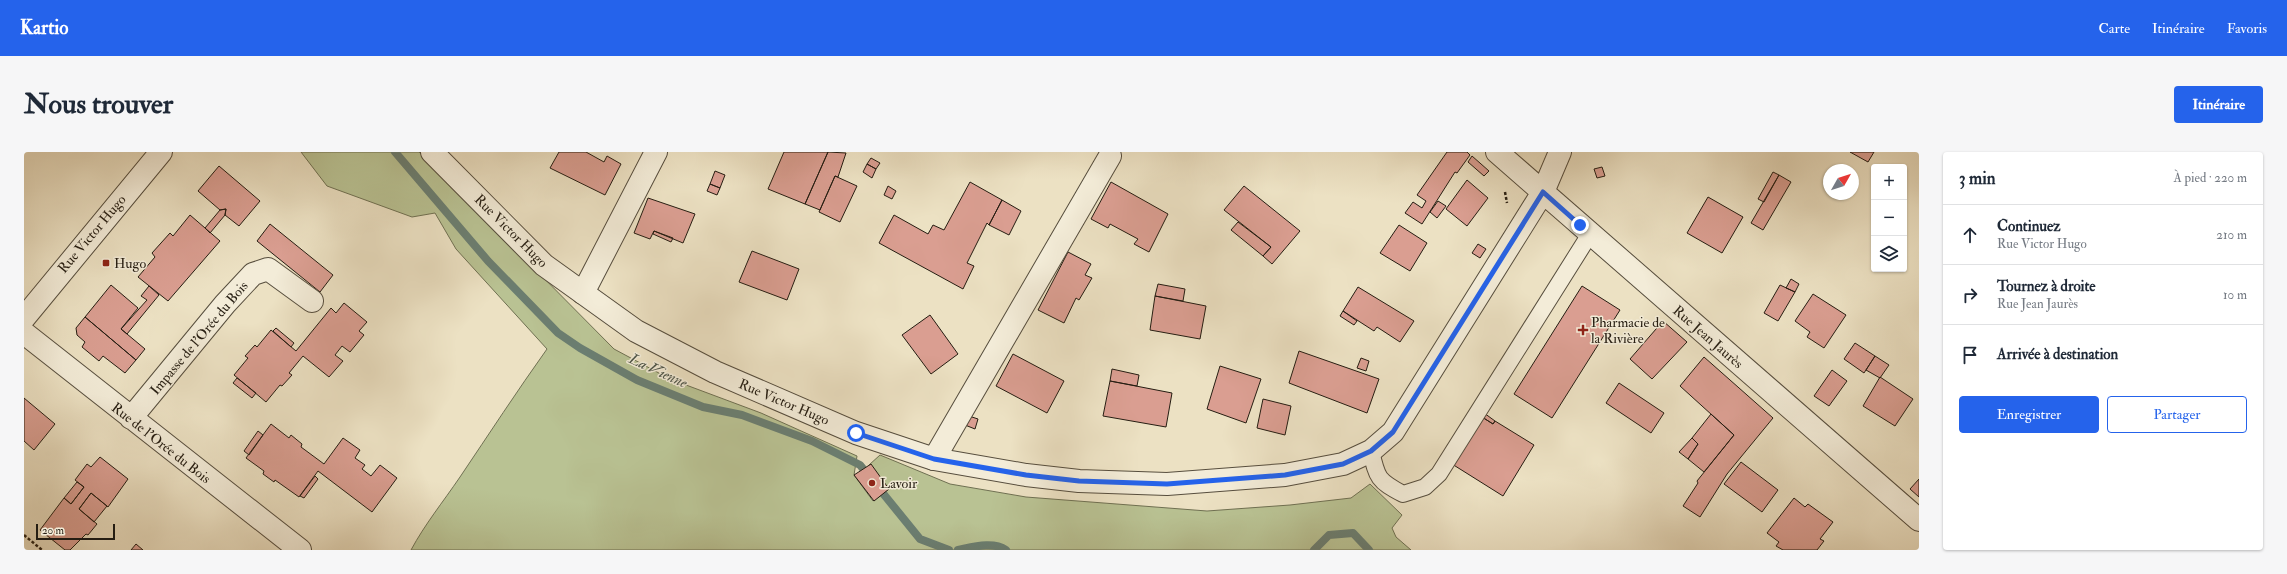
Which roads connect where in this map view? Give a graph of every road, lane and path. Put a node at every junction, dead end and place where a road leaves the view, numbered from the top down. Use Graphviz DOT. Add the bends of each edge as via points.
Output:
graph roads {
  1 [pos="161,152"];
  2 [pos="432,152"];
  3 [pos="656,152"];
  4 [pos="1498,152"];
  5 [pos="1560,152"];
  6 [pos="1110,156"];
  7 [pos="1543,192"];
  8 [pos="1590,234"];
  9 [pos="583,293"];
  10 [pos="312,301"];
  11 [pos="24,318"];
  12 [pos="24,333"];
  13 [pos="131,418"];
  14 [pos="1371,451"];
  15 [pos="934,459"];
  16 [pos="1919,520"];
  17 [pos="24,535"];
  18 [pos="42,550"];
  19 [pos="300,550"];
  1 -- 11 [label="street, Rue Victor Hugo"];
  2 -- 9 [label="street, Rue Victor Hugo" via="544,265"];
  3 -- 9 [label="street"];
  4 -- 7 [label="street, Rue Jean Jaurès"];
  5 -- 7 [label="street, Rue Victor Hugo"];
  6 -- 15 [label="street"];
  7 -- 8 [label="street, Rue Jean Jaurès"];
  7 -- 14 [label="street, Rue Victor Hugo" via="1393,432"];
  8 -- 14 [label="lane" via="1439,474 1425,487 1403,494 1387,486 1376,476"];
  8 -- 16 [label="street, Rue Jean Jaurès"];
  9 -- 15 [label="street, Rue Victor Hugo" via="636,331 715,372 856,433"];
  10 -- 13 [label="street, Impasse de l’Orée du Bois" via="268,269 253,274"];
  12 -- 13 [label="street, Rue de l'Orée du Bois"];
  13 -- 19 [label="street, Rue de l'Orée du Bois"];
  14 -- 15 [label="street, Rue Victor Hugo" via="1343,464 1285,475 1167,484 1079,481 1026,475"];
  17 -- 18 [label="path"];
}
